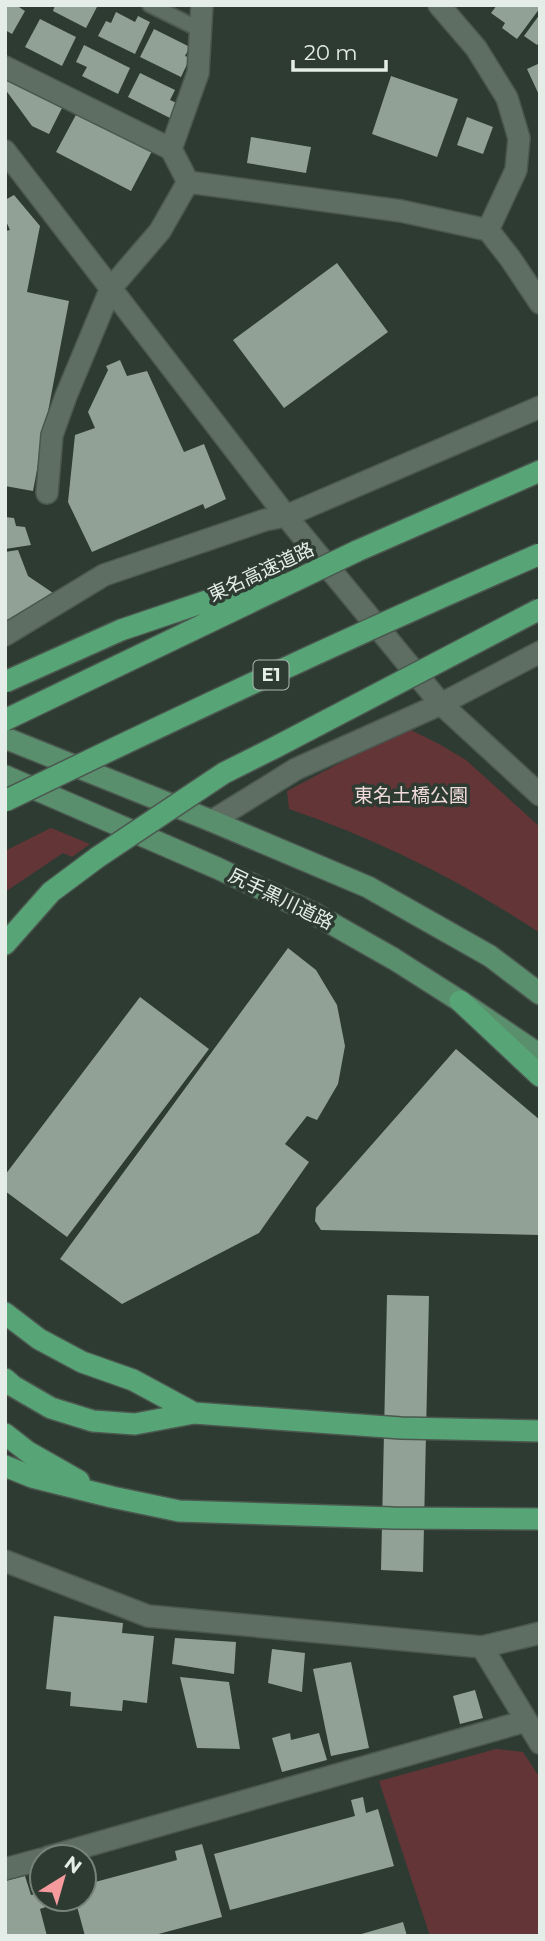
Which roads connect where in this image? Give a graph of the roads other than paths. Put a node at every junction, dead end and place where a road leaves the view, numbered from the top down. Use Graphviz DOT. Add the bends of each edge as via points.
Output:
graph roads {
  1 [pos="150,5"];
  2 [pos="202,5"];
  3 [pos="439,5"];
  4 [pos="201,30"];
  5 [pos="5,67"];
  6 [pos="171,149"];
  7 [pos="5,151"];
  8 [pos="188,182"];
  9 [pos="488,229"];
  10 [pos="111,288"];
  11 [pos="540,303"];
  12 [pos="540,407"];
  13 [pos="540,471"];
  14 [pos="47,493"];
  15 [pos="286,516"];
  16 [pos="357,551"];
  17 [pos="540,554"];
  18 [pos="540,609"];
  19 [pos="5,635"];
  20 [pos="540,652"];
  21 [pos="5,682"];
  22 [pos="441,704"];
  23 [pos="5,720"];
  24 [pos="5,738"];
  25 [pos="5,776"];
  26 [pos="540,795"];
  27 [pos="5,801"];
  28 [pos="212,821"];
  29 [pos="5,944"];
  30 [pos="540,994"];
  31 [pos="460,1000"];
  32 [pos="540,1055"];
  33 [pos="540,1076"];
  34 [pos="5,1313"];
  35 [pos="5,1379"];
  36 [pos="194,1413"];
  37 [pos="540,1431"];
  38 [pos="5,1434"];
  39 [pos="5,1466"];
  40 [pos="113,1497"];
  41 [pos="540,1519"];
  42 [pos="5,1561"];
  43 [pos="540,1633"];
  44 [pos="482,1647"];
  45 [pos="526,1721"];
  46 [pos="540,1743"];
  47 [pos="97,1843"];
  48 [pos="28,1863"];
  49 [pos="5,1869"];
  1 -- 4 [label="lane"];
  2 -- 4 [label="street"];
  3 -- 9 [label="street" via="476,48 507,98 519,138 516,170"];
  4 -- 6 [label="street" via="198,73"];
  5 -- 6 [label="street"];
  6 -- 8 [label="street"];
  7 -- 10 [label="street"];
  8 -- 9 [label="street" via="401,211"];
  8 -- 10 [label="street" via="160,231"];
  9 -- 11 [label="street"];
  10 -- 14 [label="street" via="52,435"];
  10 -- 15 [label="street"];
  12 -- 15 [label="street"];
  13 -- 16 [label="highway, 東名高速道路"];
  15 -- 19 [label="street" via="104,575"];
  15 -- 22 [label="street"];
  16 -- 21 [label="highway, bridge" via="121,630"];
  16 -- 23 [label="highway, 東名高速道路, bridge"];
  17 -- 27 [label="highway, E1, bridge"];
  18 -- 29 [label="highway, bridge" via="224,772 51,892"];
  20 -- 22 [label="street"];
  22 -- 26 [label="street"];
  22 -- 28 [label="street" via="296,769"];
  24 -- 28 [label="main road"];
  25 -- 31 [label="main road, 尻手黒川道路" via="313,913"];
  28 -- 30 [label="main road" via="368,887 490,956"];
  31 -- 32 [label="main road, 尻手黒川道路"];
  31 -- 33 [label="highway"];
  34 -- 36 [label="highway" via="39,1339 82,1362 133,1380"];
  35 -- 36 [label="highway" via="51,1408 93,1421 135,1424"];
  36 -- 37 [label="highway" via="401,1428"];
  38 -- 40 [label="highway" via="70,1477"];
  39 -- 40 [label="highway"];
  40 -- 41 [label="highway" via="179,1511"];
  42 -- 44 [label="street" via="148,1616"];
  43 -- 44 [label="street"];
  44 -- 45 [label="street"];
  45 -- 46 [label="street"];
  45 -- 47 [label="street"];
  48 -- 49 [label="street"];
}
